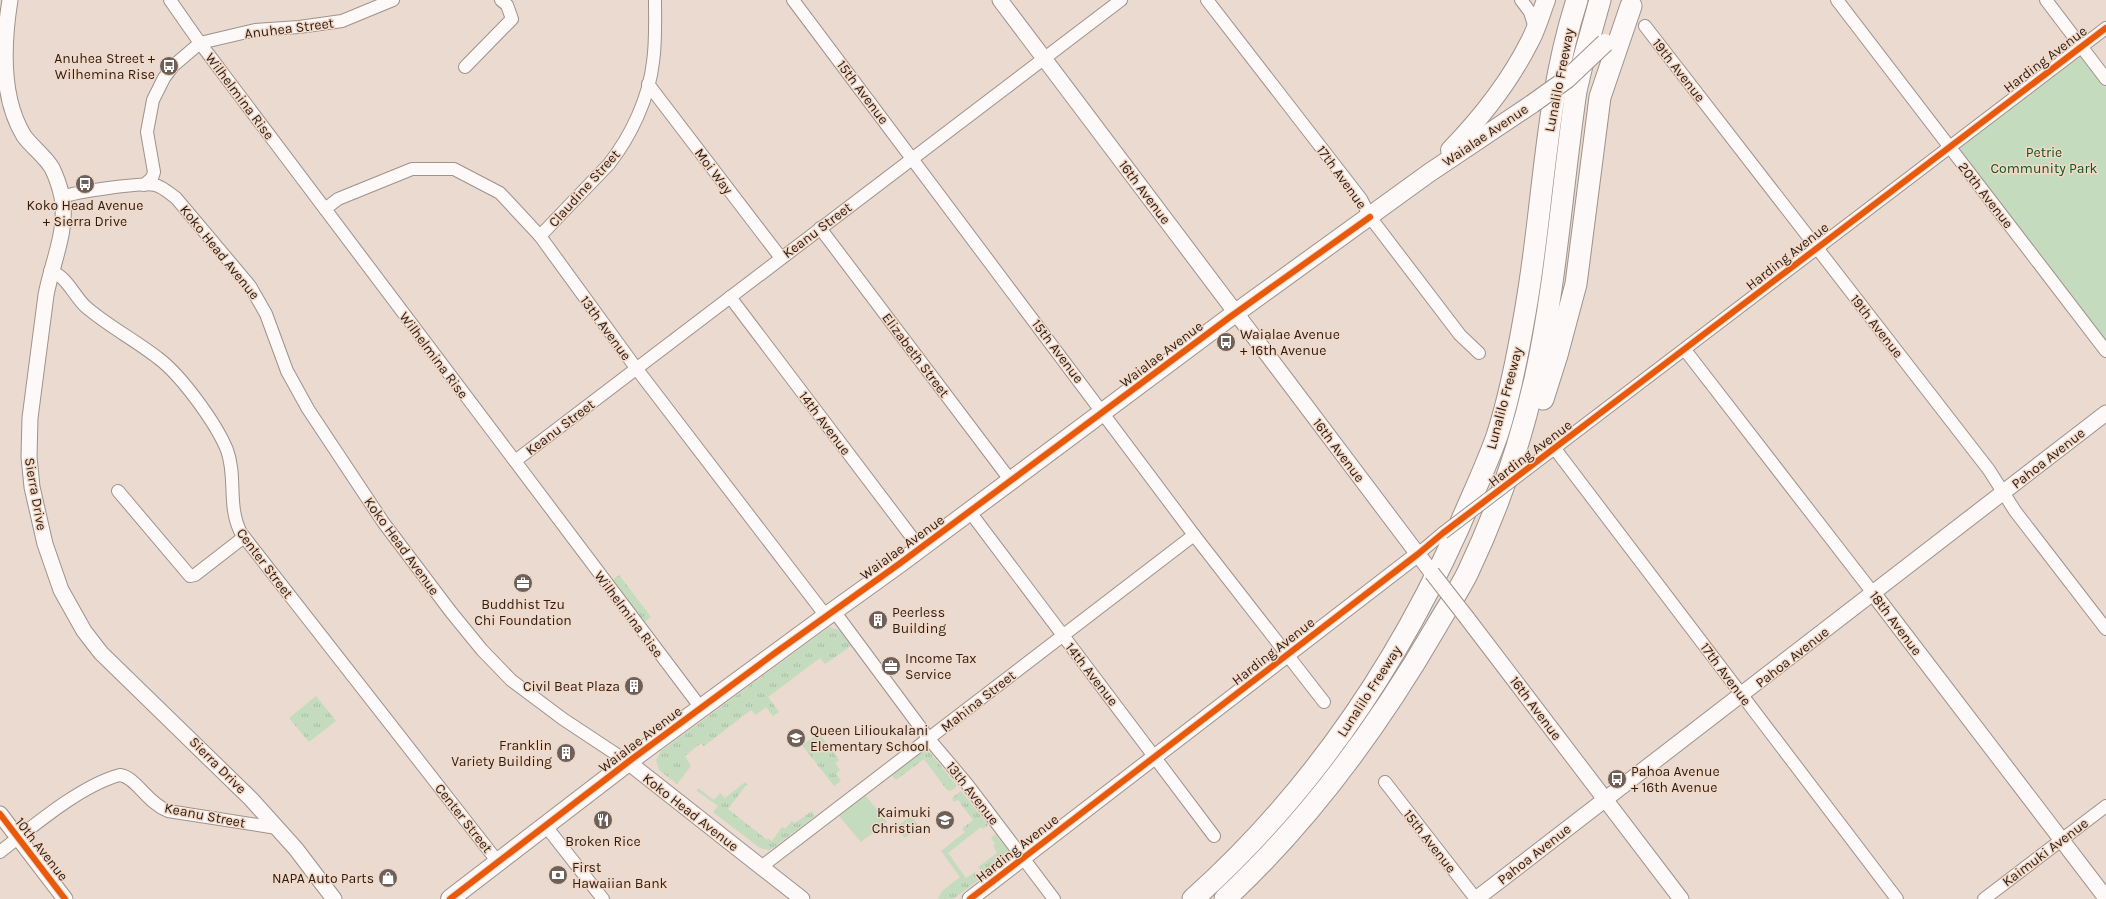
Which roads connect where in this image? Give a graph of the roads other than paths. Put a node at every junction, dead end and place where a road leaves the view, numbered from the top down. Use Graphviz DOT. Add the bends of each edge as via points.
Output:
graph roads {
  1 [pos="10,0"];
  2 [pos="170,0"];
  3 [pos="393,0"];
  4 [pos="501,0"];
  5 [pos="655,0"];
  6 [pos="794,0"];
  7 [pos="1000,0"];
  8 [pos="1121,0"];
  9 [pos="1207,0"];
  10 [pos="1521,0"];
  11 [pos="1546,0"];
  12 [pos="1563,0"];
  13 [pos="1577,0"];
  14 [pos="1600,0"];
  15 [pos="1837,0"];
  16 [pos="2046,0"];
  17 [pos="1628,3"];
  18 [pos="1645,26"];
  19 [pos="1535,28"];
  20 [pos="2106,28"];
  21 [pos="1609,39"];
  22 [pos="200,43"];
  23 [pos="2082,46"];
  24 [pos="1044,58"];
  25 [pos="465,67"];
  26 [pos="2106,79"];
  27 [pos="648,84"];
  28 [pos="1949,147"];
  29 [pos="913,158"];
  30 [pos="152,162"];
  31 [pos="1429,173"];
  32 [pos="144,185"];
  33 [pos="62,197"];
  34 [pos="182,205"];
  35 [pos="325,209"];
  36 [pos="1538,214"];
  37 [pos="1370,217"];
  38 [pos="820,228"];
  39 [pos="540,236"];
  40 [pos="1816,248"];
  41 [pos="781,258"];
  42 [pos="50,271"];
  43 [pos="730,297"];
  44 [pos="1236,313"];
  45 [pos="1685,350"];
  46 [pos="2106,351"];
  47 [pos="1479,353"];
  48 [pos="636,368"];
  49 [pos="1103,412"];
  50 [pos="2106,413"];
  51 [pos="1554,449"];
  52 [pos="515,461"];
  53 [pos="1011,481"];
  54 [pos="118,491"];
  55 [pos="2003,493"];
  56 [pos="970,512"];
  57 [pos="1194,535"];
  58 [pos="244,538"];
  59 [pos="920,548"];
  60 [pos="1418,554"];
  61 [pos="1467,573"];
  62 [pos="1874,593"];
  63 [pos="830,613"];
  64 [pos="2106,629"];
  65 [pos="1063,637"];
  66 [pos="1288,655"];
  67 [pos="1742,696"];
  68 [pos="1324,702"];
  69 [pos="700,708"];
  70 [pos="930,739"];
  71 [pos="1156,756"];
  72 [pos="628,762"];
  73 [pos="1385,782"];
  74 [pos="1604,799"];
  75 [pos="2106,806"];
  76 [pos="0,814"];
  77 [pos="545,825"];
  78 [pos="277,828"];
  79 [pos="1214,836"];
  80 [pos="18,838"];
  81 [pos="2062,840"];
  82 [pos="0,852"];
  83 [pos="1023,858"];
  84 [pos="498,862"];
  85 [pos="761,867"];
  86 [pos="2106,898"];
  87 [pos="65,899"];
  88 [pos="334,899"];
  89 [pos="450,899"];
  90 [pos="603,899"];
  91 [pos="802,899"];
  92 [pos="970,899"];
  93 [pos="1054,899"];
  94 [pos="1193,899"];
  95 [pos="1225,899"];
  96 [pos="1476,899"];
  97 [pos="1681,899"];
  98 [pos="1897,899"];
  99 [pos="1984,899"];
  1 -- 33 [label="street, Sierra Drive" via="5,32 5,72 10,105 24,135 52,168"];
  2 -- 22 [label="street, Wilhelmina Rise"];
  3 -- 22 [label="street, Anuhea Street" via="342,22 256,30"];
  4 -- 25 [label="street" via="507,5 512,19"];
  5 -- 27 [label="street, Claudine Street" via="653,62"];
  6 -- 29 [label="street, 15th Avenue"];
  7 -- 24 [label="street, 16th Avenue"];
  8 -- 24 [label="street, Keanu Street"];
  9 -- 37 [label="street, 17th Avenue" via="1361,199"];
  10 -- 19 [label="street" via="1530,12"];
  11 -- 19 [label="main road, Waialae Avenue"];
  12 -- 36 [label="highway" via="1548,54 1538,113 1535,142"];
  13 -- 36 [label="highway, Lunalilo Freeway" via="1560,56 1554,88"];
  14 -- 61 [label="highway, Lunalilo Freeway" via="1576,91 1553,281 1535,380 1508,473"];
  15 -- 28 [label="street, 20th Avenue"];
  16 -- 23 [label="street"];
  17 -- 21 [label="highway"];
  17 -- 61 [label="highway" via="1600,97 1576,284 1557,354 1517,467 1495,520"];
  18 -- 40 [label="street, 19th Avenue"];
  19 -- 31 [label="main road, Waialae Avenue" via="1505,83 1472,127"];
  20 -- 23 [label="street, Harding Avenue"];
  21 -- 31 [label="main road, Waialae Avenue, bridge" via="1567,79"];
  22 -- 30 [label="street, Anuhea Street" via="164,78 153,100 146,132"];
  22 -- 35 [label="street, Wilhelmina Rise"];
  23 -- 26 [label="street"];
  23 -- 28 [label="street, Harding Avenue"];
  24 -- 29 [label="street, Keanu Street"];
  24 -- 44 [label="street, 16th Avenue"];
  27 -- 39 [label="street, Claudine Street" via="632,127 618,153"];
  27 -- 41 [label="street, Moi Way"];
  28 -- 40 [label="street, Harding Avenue"];
  28 -- 46 [label="street, 20th Avenue"];
  29 -- 38 [label="street, Keanu Street"];
  29 -- 49 [label="street, 15th Avenue"];
  30 -- 32 [label="street, Anuhea Street" via="153,175"];
  30 -- 34 [label="street, Anuhea Street"];
  31 -- 37 [label="main road, Waialae Avenue"];
  32 -- 33 [label="street, Koko Head Avenue" via="88,191"];
  32 -- 34 [label="street, Koko Head Avenue" via="163,189"];
  33 -- 42 [label="street, Sierra Drive" via="62,231"];
  34 -- 72 [label="street, Koko Head Avenue" via="250,286 266,314 287,371 308,409 399,544 450,612 511,680 563,719"];
  35 -- 39 [label="street, 13th Avenue" via="338,199 412,169 454,169 500,193"];
  35 -- 52 [label="street, Wilhelmina Rise"];
  36 -- 94 [label="highway, Lunalilo Freeway" via="1526,311 1505,407 1496,437 1443,562 1378,680 1343,732 1306,781 1262,832"];
  37 -- 44 [label="main road, Waialae Avenue"];
  37 -- 47 [label="street, 17th Avenue" via="1460,335"];
  38 -- 41 [label="street, Keanu Street"];
  38 -- 53 [label="street, Elizabeth Street"];
  39 -- 48 [label="street, 13th Avenue"];
  40 -- 45 [label="street, Harding Avenue"];
  40 -- 55 [label="street, 19th Avenue" via="1989,470"];
  41 -- 43 [label="street, Keanu Street"];
  42 -- 58 [label="street, Center Street" via="61,277 74,296 89,310 159,358 206,414 227,450 233,511"];
  42 -- 78 [label="street, Sierra Drive" via="30,418 29,457 32,487 45,544 61,590 84,631 106,659 212,758"];
  43 -- 48 [label="street, Keanu Street"];
  43 -- 59 [label="street, 14th Avenue"];
  44 -- 49 [label="main road, Waialae Avenue"];
  44 -- 60 [label="street, 16th Avenue"];
  45 -- 51 [label="street, Harding Avenue"];
  45 -- 62 [label="street, 18th Avenue"];
  48 -- 52 [label="street, Keanu Street"];
  48 -- 63 [label="street, 13th Avenue"];
  49 -- 53 [label="main road, Waialae Avenue"];
  49 -- 57 [label="street, 15th Avenue"];
  50 -- 55 [label="street, Pahoa Avenue"];
  51 -- 60 [label="street, Harding Avenue, bridge"];
  51 -- 67 [label="street, 17th Avenue"];
  52 -- 69 [label="street, Wilhelmina Rise"];
  53 -- 56 [label="main road, Waialae Avenue"];
  54 -- 58 [label="street" via="190,576"];
  55 -- 62 [label="street, Pahoa Avenue"];
  55 -- 64 [label="street, 19th Avenue"];
  56 -- 59 [label="main road, Waialae Avenue"];
  56 -- 65 [label="street, 14th Avenue"];
  57 -- 65 [label="street, Mahina Street"];
  57 -- 66 [label="street, 15th Avenue"];
  58 -- 84 [label="street, Center Street"];
  59 -- 63 [label="main road, Waialae Avenue"];
  60 -- 66 [label="street, Harding Avenue"];
  60 -- 74 [label="street, 16th Avenue, bridge"];
  61 -- 95 [label="highway, Lunalilo Freeway" via="1381,716 1336,778 1288,836"];
  62 -- 67 [label="street, Pahoa Avenue"];
  62 -- 81 [label="street, 18th Avenue"];
  63 -- 69 [label="main road, Waialae Avenue"];
  63 -- 70 [label="street, 13th Avenue"];
  65 -- 70 [label="street, Mahina Street"];
  65 -- 71 [label="street, 14th Avenue"];
  66 -- 68 [label="street, 15th Avenue"];
  66 -- 71 [label="street, Harding Avenue"];
  67 -- 74 [label="street, Pahoa Avenue"];
  67 -- 98 [label="street, 17th Avenue"];
  69 -- 72 [label="main road, Waialae Avenue"];
  70 -- 83 [label="street, 13th Avenue"];
  70 -- 85 [label="street, Mahina Street"];
  71 -- 79 [label="street, 14th Avenue"];
  71 -- 83 [label="street, Harding Avenue"];
  72 -- 77 [label="main road, Waialae Avenue"];
  72 -- 85 [label="street, Koko Head Avenue"];
  73 -- 96 [label="street, 15th Avenue"];
  74 -- 96 [label="street, Pahoa Avenue"];
  74 -- 97 [label="street, 16th Avenue"];
  75 -- 81 [label="street, Kaimuki Avenue"];
  76 -- 80 [label="street, 10th Avenue"];
  77 -- 84 [label="main road, Waialae Avenue"];
  77 -- 90 [label="street"];
  78 -- 80 [label="street, Keanu Street" via="168,811 153,803 132,780 120,775 78,795"];
  78 -- 88 [label="street, Sierra Drive"];
  80 -- 82 [label="street, Keanu Street"];
  80 -- 87 [label="street, 10th Avenue"];
  81 -- 86 [label="street, 18th Avenue"];
  81 -- 99 [label="street, Kaimuki Avenue"];
  83 -- 92 [label="street, Harding Avenue"];
  83 -- 93 [label="street, 13th Avenue"];
  84 -- 89 [label="main road, Waialae Avenue"];
  85 -- 91 [label="street, Koko Head Avenue"];
}
